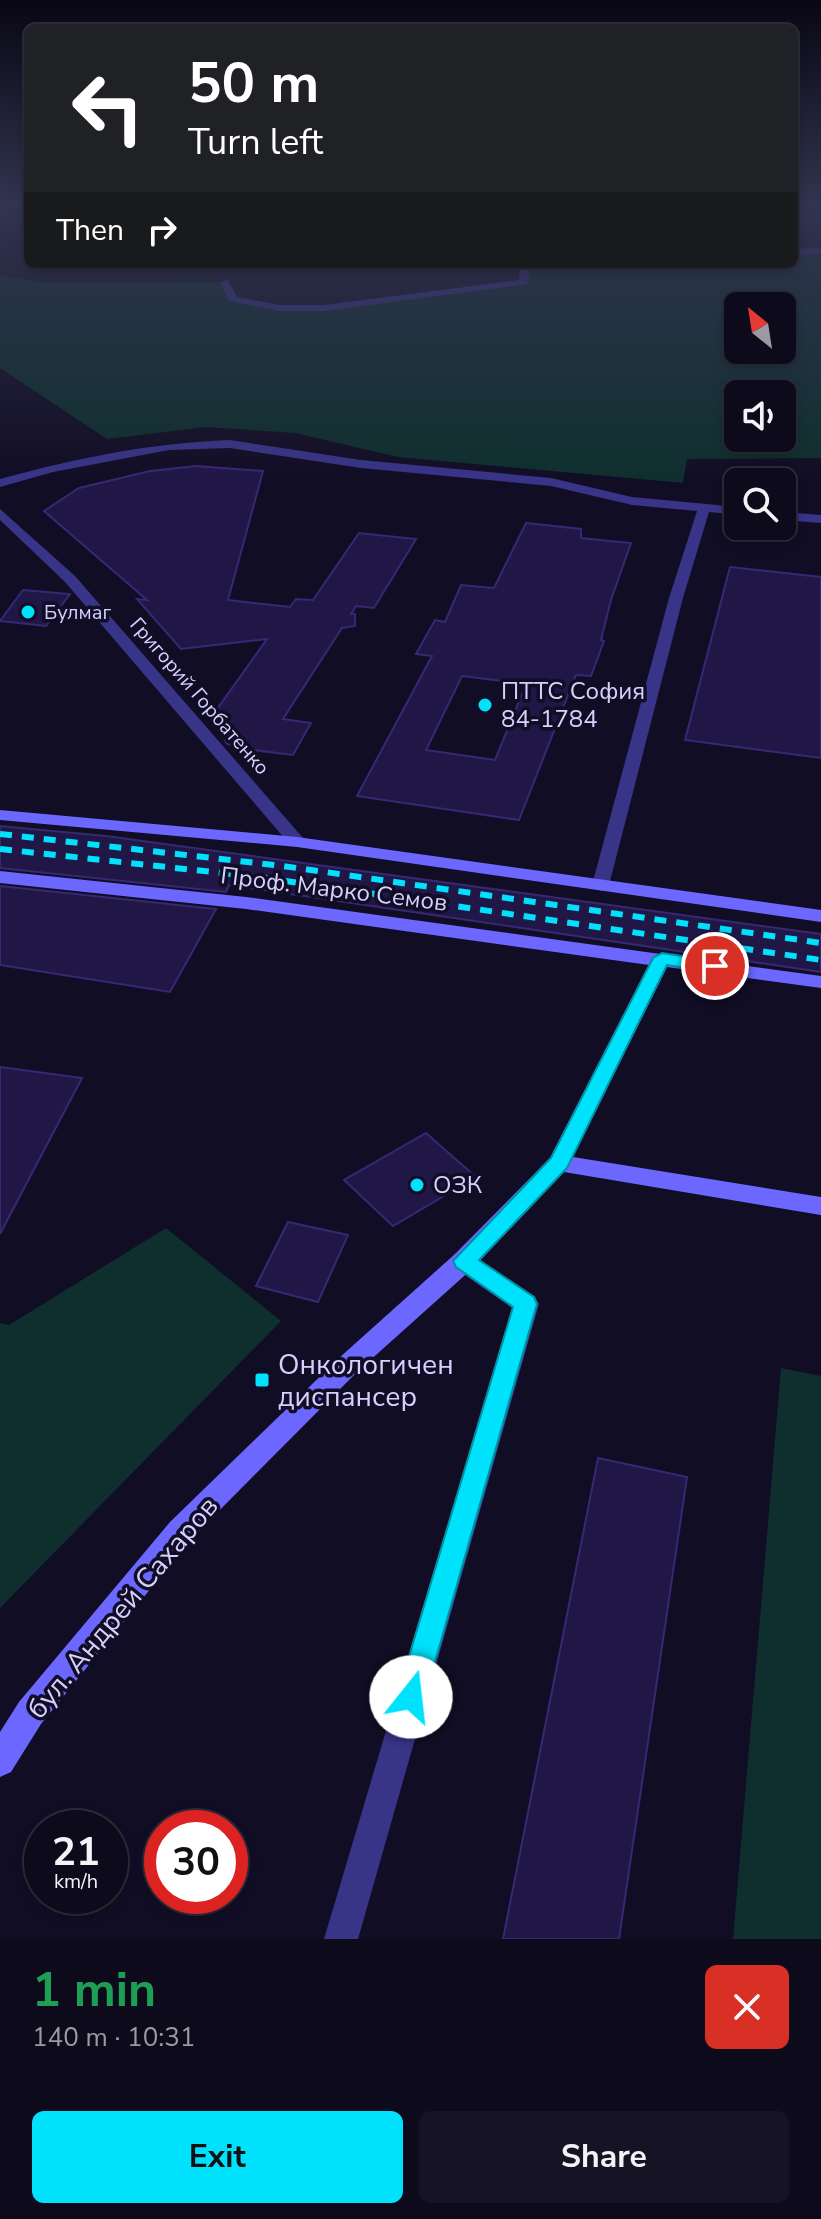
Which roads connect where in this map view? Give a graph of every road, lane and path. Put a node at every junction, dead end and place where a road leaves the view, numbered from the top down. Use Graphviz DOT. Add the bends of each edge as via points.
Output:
graph roads {
  1 [pos="232,297"];
  2 [pos="397,297"];
  3 [pos="0,483"];
  4 [pos="704,508"];
  5 [pos="724,510"];
  6 [pos="0,513"];
  7 [pos="796,517"];
  8 [pos="821,519"];
  9 [pos="0,815"];
  10 [pos="297,842"];
  11 [pos="0,877"];
  12 [pos="601,885"];
  13 [pos="821,916"];
  14 [pos="662,958"];
  15 [pos="821,982"];
  16 [pos="559,1163"];
  17 [pos="821,1206"];
  18 [pos="464,1261"];
  19 [pos="0,1761"];
  20 [pos="341,1939"];
  1 -- 2 [label="street" via="268,308 334,309"];
  3 -- 4 [label="street" via="169,446 230,444 361,464 551,482 632,501"];
  4 -- 5 [label="street"];
  4 -- 12 [label="street"];
  6 -- 10 [label="street, Григорий Горбатенко" via="70,579"];
  7 -- 8 [label="street"];
  9 -- 10 [label="main road, Проф. Марко Семов"];
  10 -- 12 [label="main road, Проф. Марко Семов"];
  11 -- 14 [label="main road, Проф. Марко Семов" via="246,903"];
  12 -- 13 [label="main road"];
  14 -- 15 [label="main road"];
  14 -- 16 [label="main road, бул. Андрей Сахаров"];
  16 -- 17 [label="main road"];
  16 -- 18 [label="main road, бул. Андрей Сахаров"];
  18 -- 19 [label="main road, бул. Андрей Сахаров" via="348,1365 180,1531 30,1713"];
  18 -- 20 [label="street" via="526,1304"];
}
